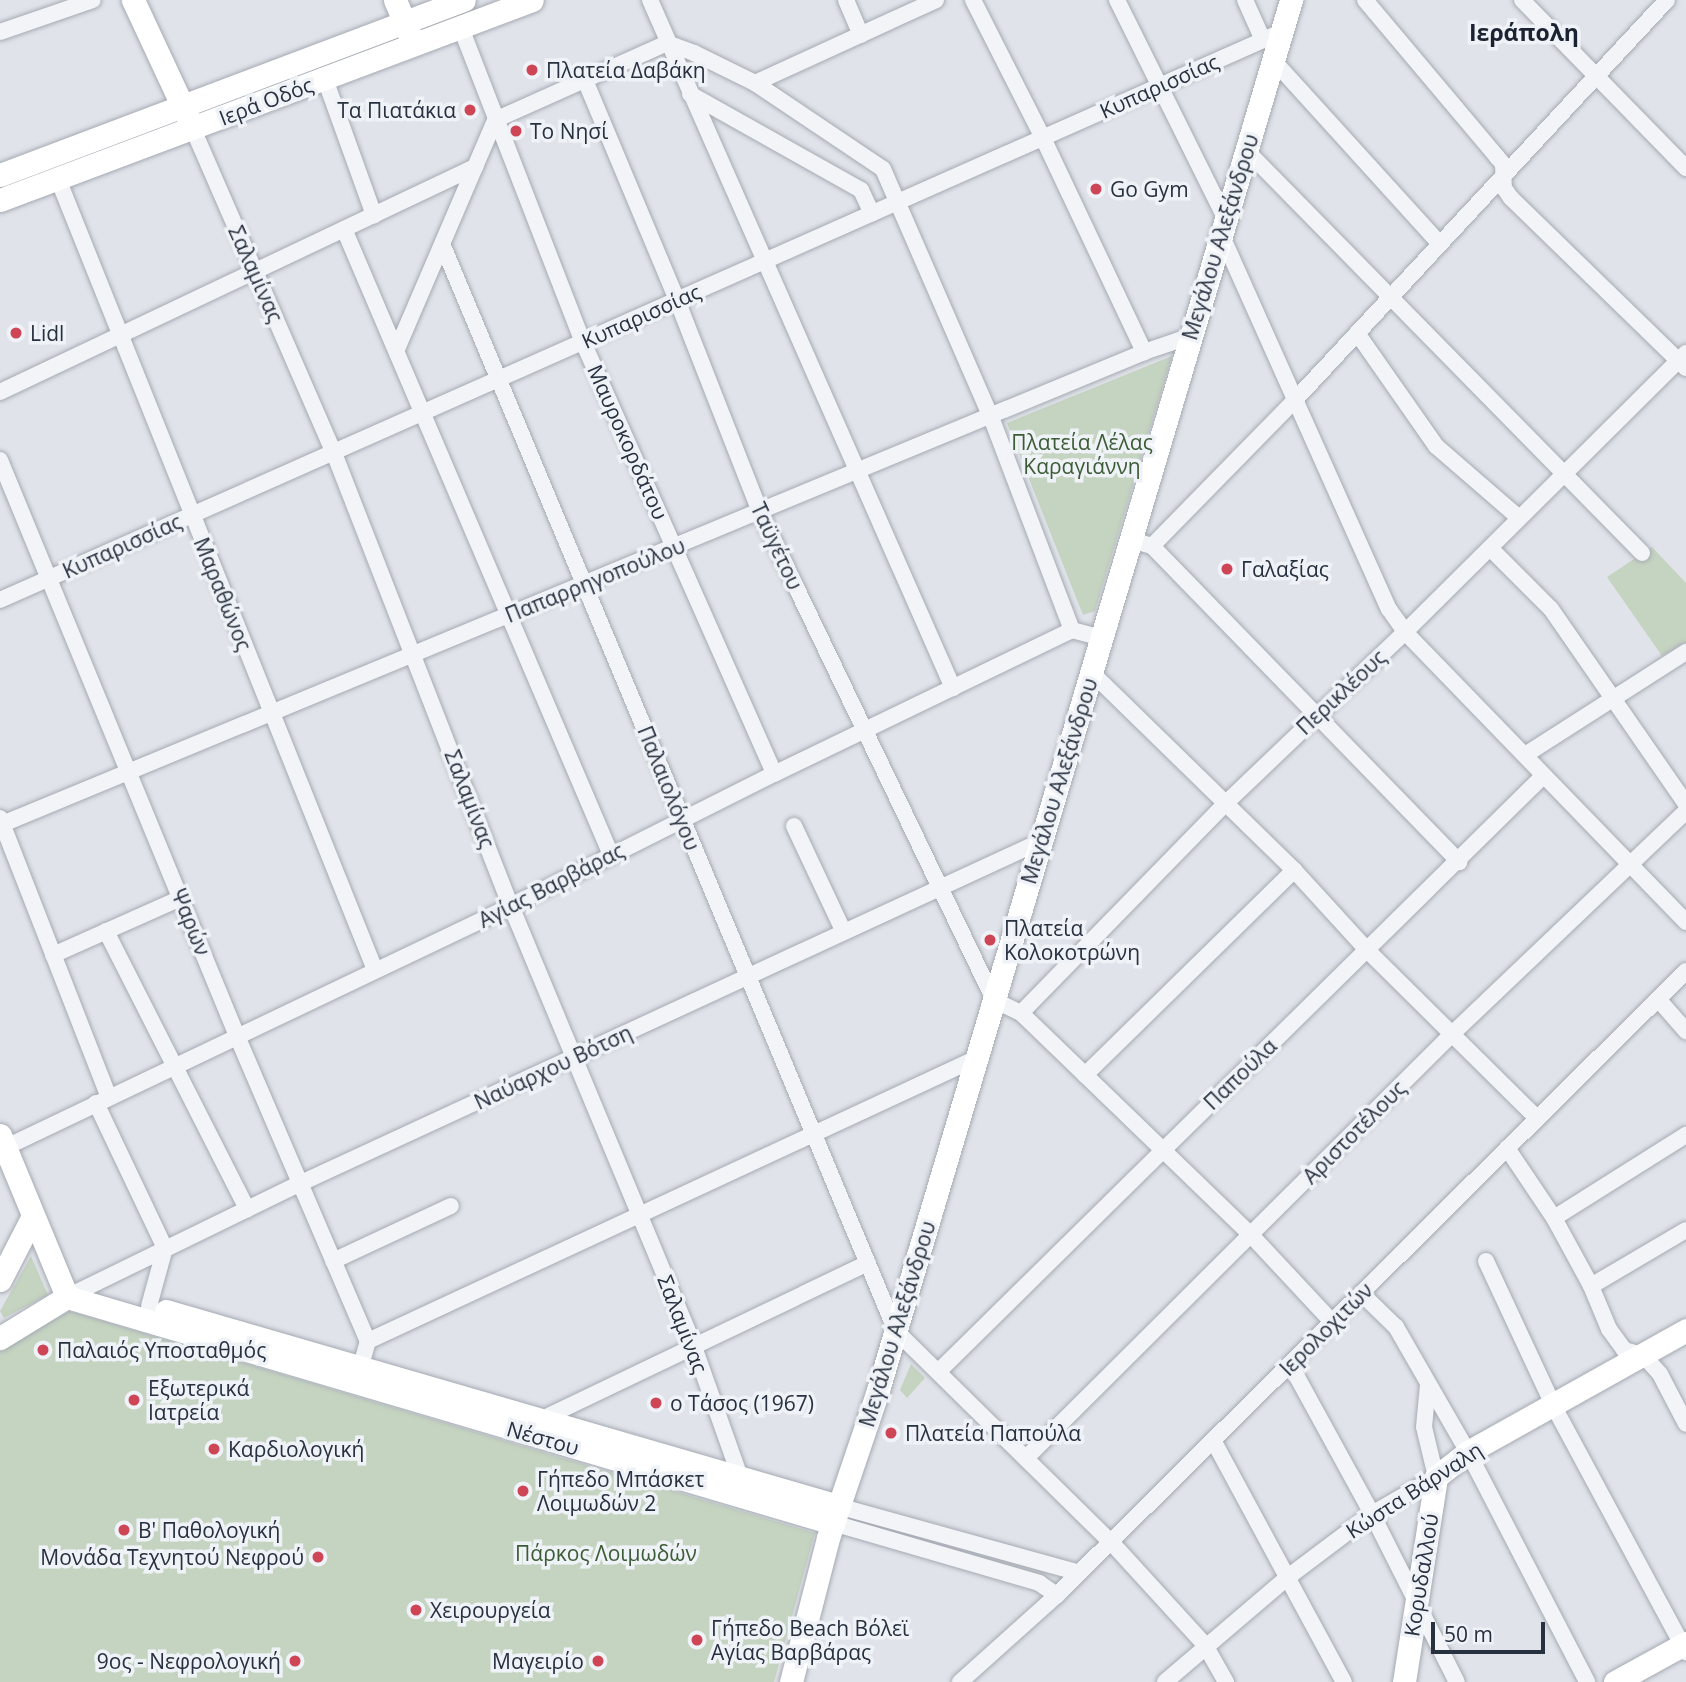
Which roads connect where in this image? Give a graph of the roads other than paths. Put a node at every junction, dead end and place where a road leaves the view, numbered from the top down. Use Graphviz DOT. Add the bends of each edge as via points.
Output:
graph roads {
  1 [pos="93,0"];
  2 [pos="133,0"];
  3 [pos="395,0"];
  4 [pos="464,0"];
  5 [pos="532,0"];
  6 [pos="650,0"];
  7 [pos="846,0"];
  8 [pos="936,0"];
  9 [pos="973,0"];
  10 [pos="1117,0"];
  11 [pos="1245,0"];
  12 [pos="1291,0"];
  13 [pos="1365,0"];
  14 [pos="1522,0"];
  15 [pos="1667,0"];
  16 [pos="405,23"];
  17 [pos="461,28"];
  18 [pos="0,32"];
  19 [pos="860,35"];
  20 [pos="667,43"];
  21 [pos="1273,44"];
  22 [pos="414,46"];
  23 [pos="1596,77"];
  24 [pos="325,79"];
  25 [pos="585,80"];
  26 [pos="755,83"];
  27 [pos="1159,86"];
  28 [pos="690,94"];
  29 [pos="184,107"];
  30 [pos="495,120"];
  31 [pos="193,129"];
  32 [pos="1043,138"];
  33 [pos="1246,150"];
  34 [pos="475,167"];
  35 [pos="1686,168"];
  36 [pos="0,175"];
  37 [pos="1505,175"];
  38 [pos="58,179"];
  39 [pos="0,200"];
  40 [pos="900,201"];
  41 [pos="872,214"];
  42 [pos="374,215"];
  43 [pos="1224,227"];
  44 [pos="344,229"];
  45 [pos="1440,244"];
  46 [pos="443,246"];
  47 [pos="764,261"];
  48 [pos="255,271"];
  49 [pos="1391,296"];
  50 [pos="677,300"];
  51 [pos="1357,333"];
  52 [pos="119,335"];
  53 [pos="1191,336"];
  54 [pos="583,342"];
  55 [pos="397,349"];
  56 [pos="1144,352"];
  57 [pos="1684,360"];
  58 [pos="499,379"];
  59 [pos="0,392"];
  60 [pos="1295,400"];
  61 [pos="424,412"];
  62 [pos="991,417"];
  63 [pos="334,453"];
  64 [pos="0,460"];
  65 [pos="857,472"];
  66 [pos="1565,473"];
  67 [pos="760,512"];
  68 [pos="191,516"];
  69 [pos="1519,519"];
  70 [pos="1141,543"];
  71 [pos="674,547"];
  72 [pos="1490,548"];
  73 [pos="1642,553"];
  74 [pos="48,579"];
  75 [pos="584,584"];
  76 [pos="0,600"];
  77 [pos="508,616"];
  78 [pos="1072,630"];
  79 [pos="1405,632"];
  80 [pos="1101,638"];
  81 [pos="1686,652"];
  82 [pos="415,654"];
  83 [pos="1091,672"];
  84 [pos="953,688"];
  85 [pos="1613,699"];
  86 [pos="271,713"];
  87 [pos="1315,715"];
  88 [pos="864,731"];
  89 [pos="1525,755"];
  90 [pos="128,772"];
  91 [pos="774,774"];
  92 [pos="1543,776"];
  93 [pos="1225,804"];
  94 [pos="1686,804"];
  95 [pos="1686,811"];
  96 [pos="682,820"];
  97 [pos="1,822"];
  98 [pos="794,825"];
  99 [pos="1041,841"];
  100 [pos="611,855"];
  101 [pos="1459,862"];
  102 [pos="1630,865"];
  103 [pos="1294,870"];
  104 [pos="938,886"];
  105 [pos="181,898"];
  106 [pos="511,906"];
  107 [pos="1686,922"];
  108 [pos="843,930"];
  109 [pos="106,932"];
  110 [pos="1368,951"];
  111 [pos="53,955"];
  112 [pos="375,970"];
  113 [pos="1686,971"];
  114 [pos="747,980"];
  115 [pos="1658,999"];
  116 [pos="994,1000"];
  117 [pos="1021,1013"];
  118 [pos="1685,1029"];
  119 [pos="1451,1035"];
  120 [pos="237,1036"];
  121 [pos="574,1058"];
  122 [pos="977,1058"];
  123 [pos="174,1066"];
  124 [pos="1085,1075"];
  125 [pos="103,1100"];
  126 [pos="1537,1118"];
  127 [pos="1686,1135"];
  128 [pos="812,1136"];
  129 [pos="2,1144"];
  130 [pos="1162,1148"];
  131 [pos="1507,1148"];
  132 [pos="301,1183"];
  133 [pos="452,1206"];
  134 [pos="247,1209"];
  135 [pos="639,1214"];
  136 [pos="1554,1217"];
  137 [pos="32,1218"];
  138 [pos="1686,1230"];
  139 [pos="1251,1235"];
  140 [pos="165,1248"];
  141 [pos="333,1261"];
  142 [pos="1486,1261"];
  143 [pos="868,1263"];
  144 [pos="0,1280"];
  145 [pos="1591,1286"];
  146 [pos="76,1292"];
  147 [pos="1362,1293"];
  148 [pos="149,1306"];
  149 [pos="1332,1322"];
  150 [pos="1686,1330"];
  151 [pos="896,1331"];
  152 [pos="0,1338"];
  153 [pos="368,1341"];
  154 [pos="693,1345"];
  155 [pos="1643,1355"];
  156 [pos="1290,1364"];
  157 [pos="938,1372"];
  158 [pos="358,1376"];
  159 [pos="1428,1385"];
  160 [pos="1553,1405"];
  161 [pos="1686,1424"];
  162 [pos="535,1427"];
  163 [pos="1213,1440"];
  164 [pos="1468,1452"];
  165 [pos="1026,1458"];
  166 [pos="1436,1477"];
  167 [pos="737,1487"];
  168 [pos="1372,1514"];
  169 [pos="835,1515"];
  170 [pos="1111,1542"];
  171 [pos="1079,1573"];
  172 [pos="1288,1577"];
  173 [pos="1057,1595"];
  174 [pos="803,1599"];
  175 [pos="1417,1601"];
  176 [pos="1205,1645"];
  177 [pos="1685,1647"];
  178 [pos="969,1679"];
  179 [pos="779,1682"];
  180 [pos="790,1682"];
  181 [pos="1164,1682"];
  182 [pos="1226,1682"];
  183 [pos="1344,1682"];
  184 [pos="1404,1682"];
  185 [pos="1457,1682"];
  186 [pos="1587,1682"];
  187 [pos="1615,1682"];
  1 -- 18 [label="street"];
  2 -- 29 [label="street, Σαλαμίνας"];
  3 -- 16 [label="street"];
  4 -- 16 [label="street, Ιερά Οδός"];
  5 -- 17 [label="street, Ιερά Οδός"];
  6 -- 20 [label="street"];
  7 -- 19 [label="street"];
  8 -- 19 [label="street"];
  9 -- 32 [label="street"];
  10 -- 27 [label="street"];
  11 -- 21 [label="street"];
  12 -- 21 [label="street, Μεγάλου Αλεξάνδρου"];
  13 -- 37 [label="street" via="1497,157"];
  14 -- 23 [label="street"];
  15 -- 23 [label="street"];
  16 -- 22 [label="street"];
  16 -- 29 [label="street, Ιερά Οδός"];
  17 -- 22 [label="street, Ιερά Οδός"];
  17 -- 30 [label="street, Μαυροκορδάτου"];
  19 -- 26 [label="street"];
  20 -- 25 [label="street"];
  20 -- 26 [label="street"];
  20 -- 28 [label="street"];
  21 -- 27 [label="street, Κυπαρισσίας"];
  21 -- 33 [label="street, Μεγάλου Αλεξάνδρου"];
  21 -- 45 [label="street"];
  22 -- 24 [label="street, Ιερά Οδός"];
  23 -- 35 [label="street"];
  23 -- 37 [label="street"];
  24 -- 31 [label="street, Ιερά Οδός"];
  24 -- 42 [label="street"];
  25 -- 30 [label="street"];
  25 -- 50 [label="street, Ταϋγέτου"];
  26 -- 40 [label="street" via="883,169"];
  27 -- 32 [label="street, Κυπαρισσίας"];
  27 -- 43 [label="street"];
  28 -- 41 [label="street" via="861,190"];
  28 -- 47 [label="street"];
  29 -- 31 [label="street, Σαλαμίνας"];
  29 -- 36 [label="street, Ιερά Οδός"];
  30 -- 34 [label="street"];
  30 -- 54 [label="street, Μαυροκορδάτου"];
  31 -- 38 [label="street, Ιερά Οδός"];
  31 -- 48 [label="street, Σαλαμίνας"];
  32 -- 40 [label="street, Κυπαρισσίας"];
  32 -- 56 [label="street"];
  33 -- 43 [label="street, Μεγάλου Αλεξάνδρου"];
  33 -- 49 [label="street"];
  34 -- 42 [label="street"];
  34 -- 46 [label="street"];
  37 -- 45 [label="street"];
  37 -- 57 [label="street" via="1504,188 1511,198"];
  38 -- 39 [label="street, Ιερά Οδός"];
  38 -- 52 [label="street, Μαραθώνος"];
  40 -- 41 [label="street, Κυπαρισσίας"];
  40 -- 62 [label="street"];
  41 -- 47 [label="street, Κυπαρισσίας"];
  42 -- 44 [label="street"];
  43 -- 53 [label="street, Μεγάλου Αλεξάνδρου"];
  43 -- 60 [label="street"];
  44 -- 48 [label="street"];
  44 -- 55 [label="street"];
  45 -- 49 [label="street"];
  46 -- 55 [label="street"];
  46 -- 58 [label="street, Παλαιολόγου"];
  47 -- 50 [label="street, Κυπαρισσίας"];
  47 -- 65 [label="street"];
  48 -- 52 [label="street"];
  48 -- 63 [label="street, Σαλαμίνας"];
  49 -- 51 [label="street"];
  49 -- 66 [label="street"];
  50 -- 54 [label="street, Κυπαρισσίας"];
  50 -- 67 [label="street, Ταϋγέτου"];
  51 -- 60 [label="street"];
  51 -- 69 [label="street" via="1436,446"];
  52 -- 59 [label="street"];
  52 -- 68 [label="street, Μαραθώνος"];
  53 -- 56 [label="street, Παπαρρηγοπούλου"];
  53 -- 70 [label="street, Μεγάλου Αλεξάνδρου"];
  54 -- 58 [label="street, Κυπαρισσίας"];
  54 -- 71 [label="street, Μαυροκορδάτου"];
  55 -- 61 [label="street"];
  56 -- 62 [label="street, Παπαρρηγοπούλου"];
  57 -- 66 [label="street, Περικλέους"];
  58 -- 61 [label="street, Κυπαρισσίας"];
  58 -- 75 [label="street, Παλαιολόγου"];
  60 -- 70 [label="street"];
  60 -- 79 [label="street" via="1389,609"];
  61 -- 63 [label="street, Κυπαρισσίας"];
  61 -- 77 [label="street"];
  62 -- 65 [label="street, Παπαρρηγοπούλου"];
  62 -- 78 [label="street"];
  63 -- 68 [label="street, Κυπαρισσίας"];
  63 -- 82 [label="street, Σαλαμίνας"];
  64 -- 74 [label="street, Ψαρών"];
  65 -- 67 [label="street, Παπαρρηγοπούλου"];
  65 -- 84 [label="street"];
  66 -- 69 [label="street, Περικλέους"];
  66 -- 73 [label="street"];
  67 -- 71 [label="street, Παπαρρηγοπούλου"];
  67 -- 88 [label="street, Ταϋγέτου"];
  68 -- 74 [label="street, Κυπαρισσίας"];
  68 -- 86 [label="street, Μαραθώνος"];
  69 -- 72 [label="street, Περικλέους"];
  70 -- 80 [label="street, Μεγάλου Αλεξάνδρου"];
  70 -- 87 [label="street"];
  71 -- 75 [label="street, Παπαρρηγοπούλου"];
  71 -- 91 [label="street, Μαυροκορδάτου"];
  72 -- 79 [label="street, Περικλέους"];
  72 -- 85 [label="street" via="1551,609"];
  74 -- 76 [label="street, Κυπαρισσίας"];
  74 -- 90 [label="street, Ψαρών"];
  75 -- 77 [label="street, Παπαρρηγοπούλου"];
  75 -- 96 [label="street, Παλαιολόγου"];
  77 -- 82 [label="street, Παπαρρηγοπούλου"];
  77 -- 100 [label="street"];
  78 -- 80 [label="street"];
  78 -- 84 [label="street, Αγίας Βαρβάρας"];
  79 -- 87 [label="street, Περικλέους"];
  79 -- 89 [label="street"];
  80 -- 83 [label="street, Μεγάλου Αλεξάνδρου"];
  81 -- 85 [label="street"];
  82 -- 86 [label="street, Παπαρρηγοπούλου"];
  82 -- 106 [label="street, Σαλαμίνας"];
  83 -- 93 [label="street"];
  83 -- 99 [label="street, Μεγάλου Αλεξάνδρου"];
  84 -- 88 [label="street, Αγίας Βαρβάρας"];
  85 -- 89 [label="street"];
  85 -- 94 [label="street"];
  86 -- 90 [label="street, Παπαρρηγοπούλου"];
  86 -- 112 [label="street, Μαραθώνος"];
  87 -- 93 [label="street, Περικλέους"];
  87 -- 101 [label="street"];
  88 -- 91 [label="street, Αγίας Βαρβάρας"];
  88 -- 104 [label="street, Ταϋγέτου"];
  89 -- 92 [label="street"];
  90 -- 97 [label="street, Παπαρρηγοπούλου"];
  90 -- 105 [label="street, Ψαρών"];
  91 -- 96 [label="street, Αγίας Βαρβάρας"];
  92 -- 101 [label="street, Παπούλα"];
  92 -- 102 [label="street"];
  93 -- 103 [label="street"];
  93 -- 117 [label="street, Περικλέους"];
  95 -- 102 [label="street, Αριστοτέλους"];
  96 -- 100 [label="street, Αγίας Βαρβάρας"];
  96 -- 114 [label="street, Παλαιολόγου"];
  97 -- 111 [label="street"];
  98 -- 108 [label="street"];
  99 -- 104 [label="street, Ναύαρχου Βότση"];
  99 -- 116 [label="street, Μεγάλου Αλεξάνδρου"];
  100 -- 106 [label="street, Αγίας Βαρβάρας"];
  101 -- 110 [label="street, Παπούλα"];
  102 -- 107 [label="street"];
  102 -- 119 [label="street, Αριστοτέλους"];
  103 -- 110 [label="street"];
  103 -- 124 [label="street"];
  104 -- 108 [label="street, Ναύαρχου Βότση"];
  104 -- 116 [label="street, Ταϋγέτου"];
  105 -- 109 [label="street"];
  105 -- 120 [label="street, Ψαρών"];
  106 -- 112 [label="street, Αγίας Βαρβάρας"];
  106 -- 121 [label="street, Σαλαμίνας"];
  108 -- 114 [label="street, Ναύαρχου Βότση"];
  109 -- 111 [label="street"];
  109 -- 123 [label="street"];
  110 -- 119 [label="street"];
  110 -- 130 [label="street, Παπούλα"];
  111 -- 125 [label="street"];
  112 -- 120 [label="street, Αγίας Βαρβάρας"];
  113 -- 115 [label="street, Ιερολοχιτών"];
  114 -- 121 [label="street, Ναύαρχου Βότση"];
  114 -- 128 [label="street, Παλαιολόγου"];
  115 -- 118 [label="street"];
  115 -- 126 [label="street, Ιερολοχιτών"];
  116 -- 117 [label="street"];
  116 -- 122 [label="street, Μεγάλου Αλεξάνδρου"];
  117 -- 124 [label="street"];
  119 -- 126 [label="street"];
  119 -- 139 [label="street, Αριστοτέλους"];
  120 -- 123 [label="street, Αγίας Βαρβάρας"];
  120 -- 132 [label="street, Ψαρών"];
  121 -- 132 [label="street, Ναύαρχου Βότση"];
  121 -- 135 [label="street, Σαλαμίνας"];
  122 -- 128 [label="street"];
  122 -- 151 [label="street, Μεγάλου Αλεξάνδρου"];
  123 -- 125 [label="street, Αγίας Βαρβάρας"];
  123 -- 134 [label="street"];
  124 -- 130 [label="street"];
  125 -- 129 [label="street, Αγίας Βαρβάρας"];
  125 -- 140 [label="street"];
  126 -- 131 [label="street, Ιερολοχιτών"];
  127 -- 136 [label="street"];
  128 -- 135 [label="street"];
  128 -- 143 [label="street, Παλαιολόγου"];
  129 -- 137 [label="street"];
  130 -- 139 [label="street"];
  130 -- 157 [label="street, Παπούλα"];
  131 -- 136 [label="street"];
  131 -- 147 [label="street, Ιερολοχιτών"];
  132 -- 134 [label="street, Ναύαρχου Βότση"];
  132 -- 141 [label="street, Ψαρών"];
  133 -- 141 [label="street"];
  134 -- 140 [label="street, Ναύαρχου Βότση"];
  135 -- 153 [label="street"];
  135 -- 154 [label="street, Σαλαμίνας"];
  136 -- 145 [label="street"];
  137 -- 144 [label="street"];
  137 -- 146 [label="street"];
  138 -- 145 [label="street"];
  139 -- 149 [label="street"];
  139 -- 165 [label="street, Αριστοτέλους"];
  140 -- 146 [label="street, Ναύαρχου Βότση"];
  140 -- 148 [label="street"];
  141 -- 153 [label="street, Ψαρών"];
  142 -- 160 [label="street"];
  143 -- 151 [label="street, Παλαιολόγου"];
  143 -- 154 [label="street"];
  145 -- 155 [label="street" via="1609,1329 1624,1350"];
  146 -- 148 [label="street, Νέστου"];
  146 -- 152 [label="street"];
  146 -- 158 [label="street, Νέστου"];
  147 -- 149 [label="street, Ιερολοχιτών"];
  147 -- 159 [label="street" via="1396,1327"];
  148 -- 158 [label="street, Νέστου"];
  149 -- 156 [label="street, Ιερολοχιτών"];
  150 -- 155 [label="street, Κώστα Βάρναλη"];
  151 -- 157 [label="street"];
  151 -- 169 [label="street, Μεγάλου Αλεξάνδρου"];
  153 -- 158 [label="street"];
  154 -- 162 [label="street"];
  154 -- 167 [label="street, Σαλαμίνας"];
  155 -- 160 [label="street, Κώστα Βάρναλη"];
  155 -- 161 [label="street" via="1660,1374"];
  156 -- 163 [label="street, Ιερολοχιτών"];
  156 -- 168 [label="street"];
  157 -- 165 [label="street"];
  158 -- 162 [label="street, Νέστου"];
  159 -- 164 [label="street"];
  159 -- 166 [label="street, Κορυδαλλού" via="1424,1427"];
  160 -- 164 [label="street, Κώστα Βάρναλη"];
  160 -- 177 [label="street"];
  162 -- 167 [label="street, Νέστου"];
  163 -- 170 [label="street, Ιερολοχιτών"];
  163 -- 172 [label="street"];
  164 -- 166 [label="street, Κώστα Βάρναλη"];
  164 -- 186 [label="street"];
  165 -- 170 [label="street"];
  166 -- 168 [label="street, Κώστα Βάρναλη"];
  166 -- 175 [label="street, Κορυδαλλού"];
  167 -- 169 [label="street, Νέστου"];
  168 -- 172 [label="street, Κώστα Βάρναλη"];
  168 -- 175 [label="street"];
  169 -- 171 [label="street, Νέστου"];
  169 -- 173 [label="street, Νέστου" via="1039,1583"];
  169 -- 180 [label="street, Μεγάλου Αλεξάνδρου"];
  170 -- 171 [label="street, Ιερολοχιτών"];
  170 -- 176 [label="street"];
  171 -- 173 [label="street, Ιερολοχιτών"];
  172 -- 176 [label="street, Κώστα Βάρναλη"];
  172 -- 183 [label="street"];
  173 -- 178 [label="street, Ιερολοχιτών"];
  174 -- 179 [label="street"];
  175 -- 184 [label="street, Κορυδαλλού"];
  175 -- 185 [label="street"];
  176 -- 181 [label="street, Κώστα Βάρναλη"];
  176 -- 182 [label="street"];
  177 -- 187 [label="street"];
}
